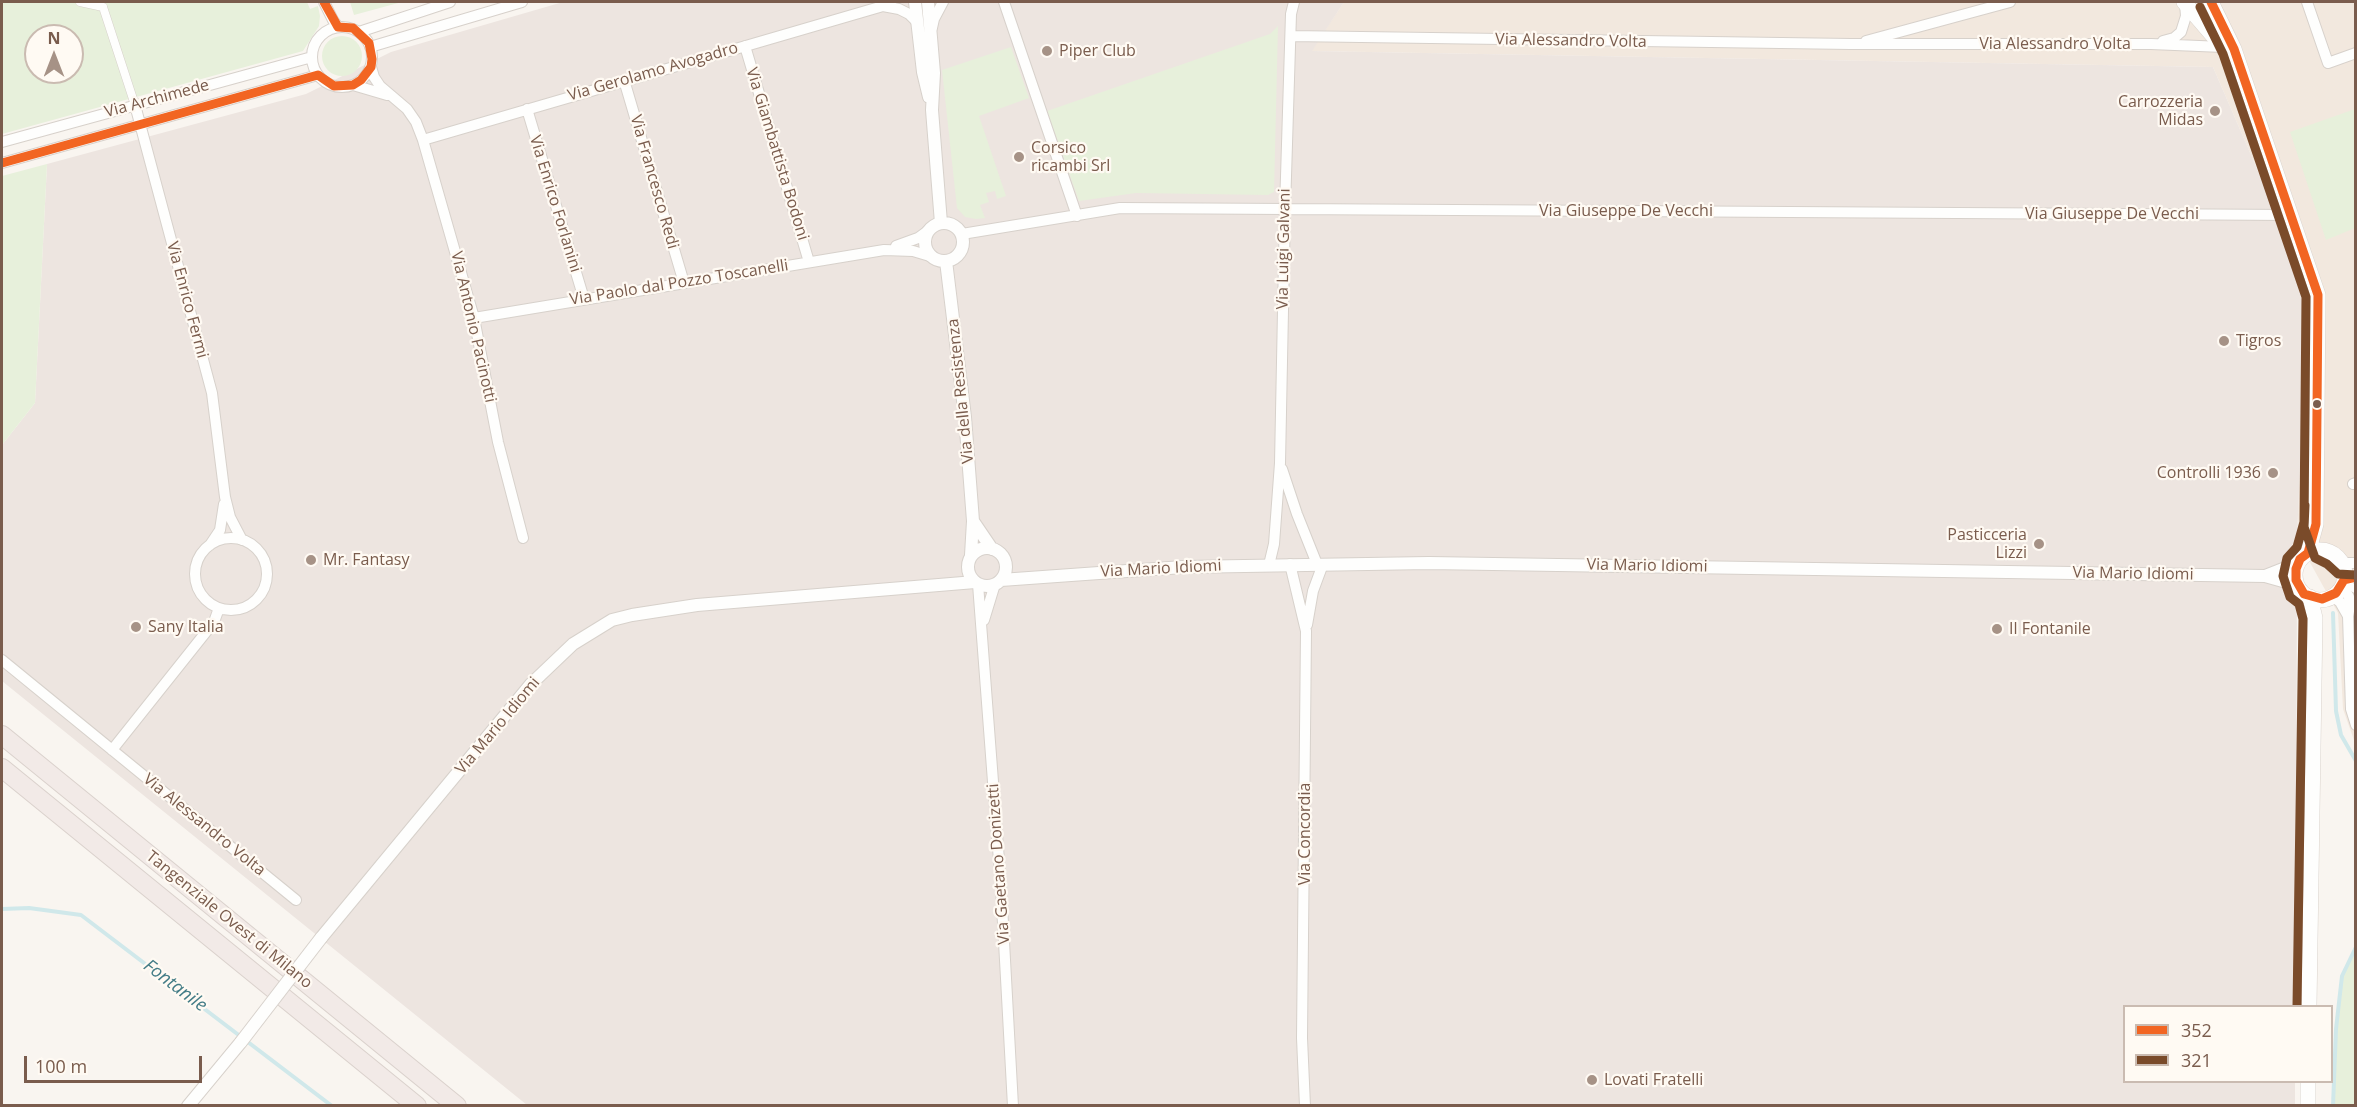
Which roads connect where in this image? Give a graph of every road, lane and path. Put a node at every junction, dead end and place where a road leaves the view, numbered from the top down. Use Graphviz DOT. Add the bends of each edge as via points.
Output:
graph roads {
  1 [pos="80,2"];
  2 [pos="450,2"];
  3 [pos="522,2"];
  4 [pos="915,2"];
  5 [pos="928,2"];
  6 [pos="943,2"];
  7 [pos="1004,2"];
  8 [pos="1294,2"];
  9 [pos="2010,2"];
  10 [pos="2184,2"];
  11 [pos="2211,2"];
  12 [pos="2307,2"];
  13 [pos="105,4"];
  14 [pos="887,4"];
  15 [pos="326,6"];
  16 [pos="917,22"];
  17 [pos="338,27"];
  18 [pos="326,31"];
  19 [pos="359,32"];
  20 [pos="1291,36"];
  21 [pos="931,37"];
  22 [pos="1851,44"];
  23 [pos="2151,44"];
  24 [pos="745,46"];
  25 [pos="370,47"];
  26 [pos="2223,47"];
  27 [pos="2355,53"];
  28 [pos="312,57"];
  29 [pos="371,67"];
  30 [pos="2239,68"];
  31 [pos="318,75"];
  32 [pos="624,80"];
  33 [pos="353,85"];
  34 [pos="388,95"];
  35 [pos="135,105"];
  36 [pos="527,109"];
  37 [pos="932,110"];
  38 [pos="140,124"];
  39 [pos="423,140"];
  40 [pos="2,142"];
  41 [pos="2,163"];
  42 [pos="1285,209"];
  43 [pos="2292,215"];
  44 [pos="1077,216"];
  45 [pos="941,223"];
  46 [pos="929,230"];
  47 [pos="962,234"];
  48 [pos="884,250"];
  49 [pos="933,257"];
  50 [pos="946,261"];
  51 [pos="809,262"];
  52 [pos="684,283"];
  53 [pos="584,299"];
  54 [pos="474,318"];
  55 [pos="1280,463"];
  56 [pos="225,498"];
  57 [pos="973,521"];
  58 [pos="2316,524"];
  59 [pos="523,538"];
  60 [pos="242,540"];
  61 [pos="209,546"];
  62 [pos="992,549"];
  63 [pos="2325,550"];
  64 [pos="2303,558"];
  65 [pos="970,560"];
  66 [pos="2349,563"];
  67 [pos="1006,564"];
  68 [pos="1290,564"];
  69 [pos="1320,564"];
  70 [pos="1269,565"];
  71 [pos="2265,576"];
  72 [pos="1028,578"];
  73 [pos="998,582"];
  74 [pos="977,583"];
  75 [pos="943,584"];
  76 [pos="2297,585"];
  77 [pos="2338,589"];
  78 [pos="219,608"];
  79 [pos="983,623"];
  80 [pos="1306,631"];
  81 [pos="2,660"];
  82 [pos="2355,725"];
  83 [pos="2,735"];
  84 [pos="112,750"];
  85 [pos="2,768"];
  86 [pos="296,900"];
  87 [pos="2309,1005"];
  88 [pos="2308,1083"];
  89 [pos="188,1106"];
  90 [pos="417,1106"];
  91 [pos="457,1106"];
  92 [pos="1014,1106"];
  93 [pos="1305,1106"];
  94 [pos="2308,1106"];
  1 -- 13 [label="street"];
  2 -- 19 [label="street"];
  3 -- 25 [label="street"];
  4 -- 16 [label="street"];
  5 -- 21 [label="street"];
  6 -- 21 [label="street"];
  7 -- 44 [label="street"];
  8 -- 20 [label="street, Via Luigi Galvani"];
  9 -- 22 [label="street, Via Alessandro Volta"];
  10 -- 23 [label="street, Via Alessandro Volta" via="2186,16 2181,32"];
  10 -- 26 [label="main road"];
  11 -- 30 [label="main road" via="2235,49"];
  12 -- 27 [label="street" via="2328,63"];
  13 -- 35 [label="street"];
  14 -- 16 [label="street, Via Gerolamo Avogadro"];
  14 -- 24 [label="street, Via Gerolamo Avogadro"];
  15 -- 17 [label="street"];
  15 -- 18 [label="street"];
  16 -- 37 [label="street" via="922,72"];
  17 -- 18 [label="street"];
  17 -- 19 [label="street"];
  18 -- 28 [label="street" via="313,47"];
  19 -- 25 [label="street"];
  20 -- 22 [label="street, Via Alessandro Volta"];
  20 -- 42 [label="street, Via Luigi Galvani"];
  21 -- 37 [label="street"];
  22 -- 23 [label="street, Via Alessandro Volta"];
  23 -- 26 [label="street, Via Alessandro Volta"];
  24 -- 32 [label="street, Via Gerolamo Avogadro"];
  24 -- 51 [label="street, Via Giambattista Bodoni"];
  25 -- 29 [label="street"];
  26 -- 30 [label="main road"];
  28 -- 31 [label="street"];
  28 -- 35 [label="street, Via Archimede"];
  29 -- 33 [label="street"];
  29 -- 34 [label="street, Via Antonio Pacinotti"];
  30 -- 43 [label="main road"];
  31 -- 33 [label="street" via="334,86"];
  31 -- 38 [label="street, Via Archimede"];
  32 -- 36 [label="street, Via Gerolamo Avogadro"];
  32 -- 52 [label="street, Via Francesco Redi"];
  33 -- 34 [label="street, Via Antonio Pacinotti"];
  34 -- 39 [label="street, Via Antonio Pacinotti" via="407,109"];
  35 -- 38 [label="street, Via Enrico Fermi"];
  35 -- 40 [label="street, Via Archimede"];
  36 -- 39 [label="street, Via Gerolamo Avogadro"];
  36 -- 53 [label="street, Via Enrico Forlanini"];
  37 -- 45 [label="street"];
  38 -- 41 [label="street, Via Archimede"];
  38 -- 56 [label="street, Via Enrico Fermi" via="212,393"];
  39 -- 54 [label="street, Via Antonio Pacinotti"];
  42 -- 43 [label="street, Via Giuseppe De Vecchi"];
  42 -- 44 [label="street, Via Giuseppe De Vecchi" via="1120,208"];
  42 -- 55 [label="street, Via Luigi Galvani"];
  43 -- 58 [label="main road" via="2319,306"];
  44 -- 47 [label="street, Via Giuseppe De Vecchi"];
  45 -- 46 [label="street"];
  45 -- 47 [label="street" via="956,226"];
  46 -- 48 [label="street, Via Paolo dal Pozzo Toscanelli"];
  46 -- 49 [label="street" via="925,243"];
  47 -- 50 [label="street" via="963,247"];
  48 -- 49 [label="street, Via Paolo dal Pozzo Toscanelli" via="912,250"];
  48 -- 51 [label="street, Via Paolo dal Pozzo Toscanelli"];
  49 -- 50 [label="street"];
  50 -- 57 [label="street, Via della Resistenza"];
  51 -- 52 [label="street, Via Paolo dal Pozzo Toscanelli"];
  52 -- 53 [label="street, Via Paolo dal Pozzo Toscanelli"];
  53 -- 54 [label="street, Via Paolo dal Pozzo Toscanelli"];
  54 -- 59 [label="street, Via Antonio Pacinotti" via="498,442"];
  55 -- 69 [label="street, Via Luigi Galvani"];
  55 -- 70 [label="street, Via Luigi Galvani"];
  56 -- 60 [label="street"];
  56 -- 61 [label="street" via="220,530"];
  57 -- 62 [label="street, Via della Resistenza"];
  57 -- 65 [label="street, Via della Resistenza"];
  58 -- 63 [label="main road"];
  58 -- 64 [label="main road"];
  60 -- 61 [label="street" via="225,539"];
  60 -- 78 [label="street" via="257,549 266,565 263,590 244,607"];
  61 -- 78 [label="street" via="197,563 195,574 197,585 209,602"];
  62 -- 65 [label="street" via="981,549"];
  62 -- 67 [label="street"];
  63 -- 64 [label="main road"];
  63 -- 66 [label="main road"];
  64 -- 71 [label="street, Via Mario Idiomi"];
  64 -- 76 [label="main road" via="2295,576"];
  65 -- 74 [label="street" via="969,574"];
  65 -- 75 [label="street"];
  66 -- 77 [label="main road"];
  67 -- 72 [label="street"];
  67 -- 73 [label="street"];
  68 -- 69 [label="street, Via Mario Idiomi"];
  68 -- 70 [label="street, Via Mario Idiomi"];
  68 -- 80 [label="street, Via Concordia"];
  69 -- 71 [label="street, Via Mario Idiomi"];
  69 -- 80 [label="street"];
  70 -- 72 [label="street, Via Mario Idiomi"];
  71 -- 76 [label="street, Via Mario Idiomi"];
  72 -- 73 [label="street, Via Mario Idiomi"];
  73 -- 74 [label="street" via="987,586"];
  73 -- 79 [label="street, Via Gaetano Donizetti"];
  74 -- 75 [label="street, Via Mario Idiomi"];
  74 -- 79 [label="street, Via Gaetano Donizetti"];
  75 -- 89 [label="street, Via Mario Idiomi, bridge" via="697,605 632,615 612,620 573,644 531,684"];
  76 -- 77 [label="main road"];
  77 -- 82 [label="street" via="2348,616"];
  77 -- 87 [label="main road" via="2315,618"];
  78 -- 84 [label="street" via="214,622"];
  79 -- 92 [label="street, Via Gaetano Donizetti"];
  80 -- 93 [label="street, Via Concordia" via="1302,1038"];
  81 -- 84 [label="street, Via Alessandro Volta"];
  83 -- 91 [label="highway, Tangenziale Ovest di Milano"];
  84 -- 86 [label="street, Via Alessandro Volta"];
  85 -- 90 [label="highway, Tangenziale Ovest di Milano"];
  88 -- 94 [label="main road"];
}
